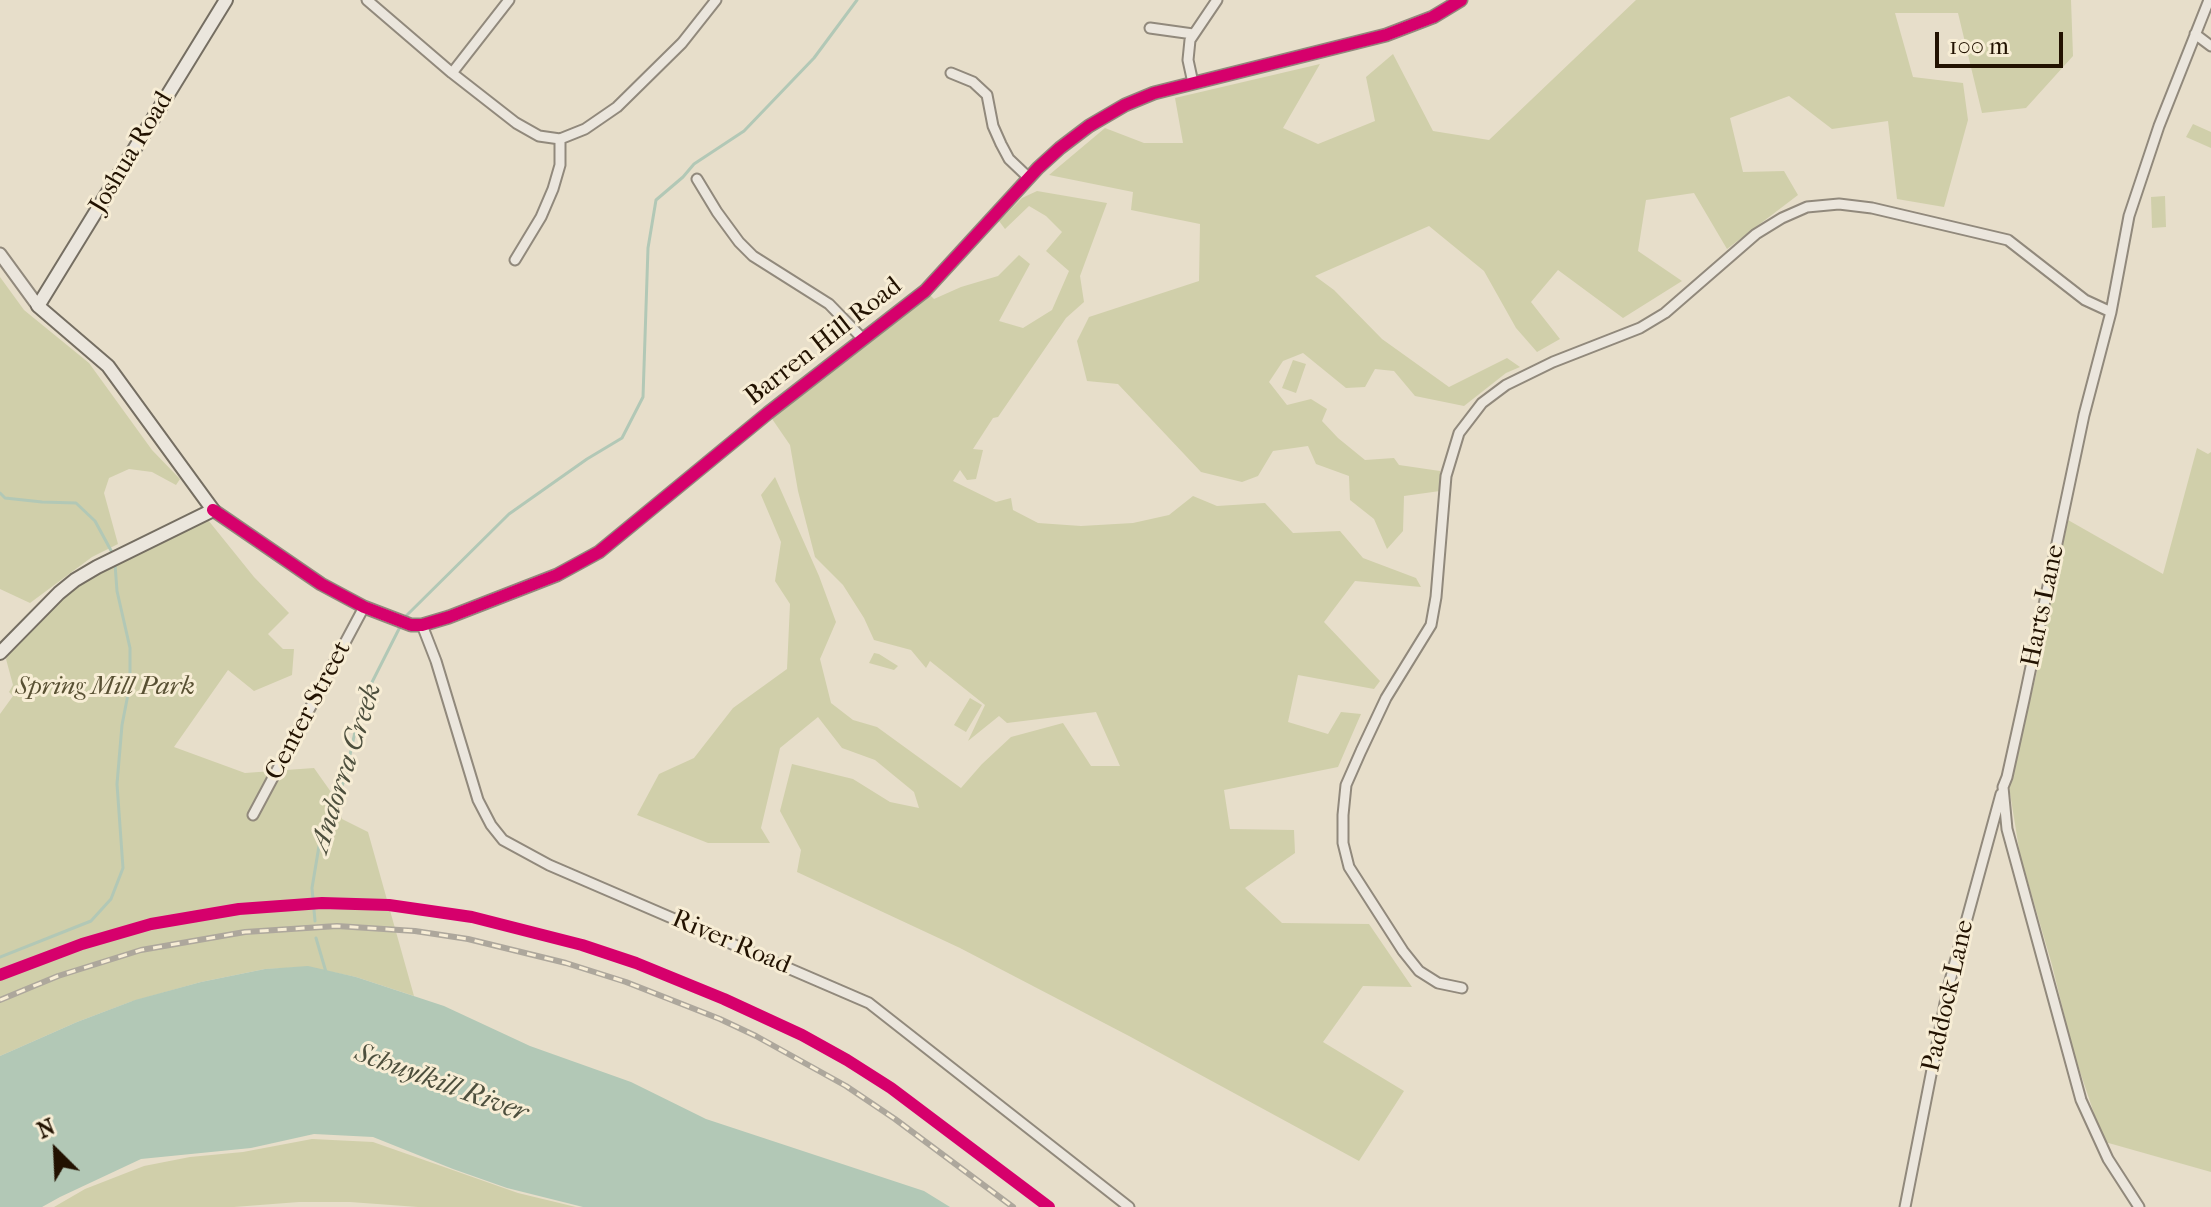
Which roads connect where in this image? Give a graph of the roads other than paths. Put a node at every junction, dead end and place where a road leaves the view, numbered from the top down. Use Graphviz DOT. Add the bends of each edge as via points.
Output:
graph roads {
  1 [pos="226,0"];
  2 [pos="367,0"];
  3 [pos="509,0"];
  4 [pos="716,0"];
  5 [pos="1217,0"];
  6 [pos="1461,0"];
  7 [pos="2209,0"];
  8 [pos="1150,28"];
  9 [pos="1193,34"];
  10 [pos="2195,34"];
  11 [pos="2211,46"];
  12 [pos="452,73"];
  13 [pos="951,73"];
  14 [pos="1193,83"];
  15 [pos="560,139"];
  16 [pos="1029,178"];
  17 [pos="697,179"];
  18 [pos="0,254"];
  19 [pos="515,260"];
  20 [pos="38,306"];
  21 [pos="2111,312"];
  22 [pos="863,339"];
  23 [pos="213,510"];
  24 [pos="364,607"];
  25 [pos="422,625"];
  26 [pos="0,653"];
  27 [pos="2003,787"];
  28 [pos="253,815"];
  29 [pos="1462,988"];
  30 [pos="1129,1207"];
  31 [pos="1905,1207"];
  32 [pos="2139,1207"];
  1 -- 20 [label="main road, Joshua Road"];
  2 -- 12 [label="street"];
  3 -- 12 [label="street"];
  4 -- 15 [label="street" via="682,43 617,107"];
  5 -- 9 [label="street"];
  6 -- 14 [label="street, Barren Hill Road" via="1392,33"];
  7 -- 10 [label="street, Harts Lane"];
  8 -- 9 [label="street"];
  9 -- 14 [label="street" via="1188,53"];
  10 -- 11 [label="street"];
  10 -- 21 [label="street, Harts Lane" via="2129,216"];
  12 -- 15 [label="street" via="516,123 539,136"];
  13 -- 16 [label="street" via="987,95 1001,144"];
  14 -- 16 [label="street, Barren Hill Road" via="1146,95 1113,111 1069,140"];
  15 -- 19 [label="street" via="553,189"];
  16 -- 22 [label="street, Barren Hill Road" via="932,285"];
  17 -- 22 [label="street" via="753,256 829,304"];
  18 -- 20 [label="street"];
  20 -- 23 [label="main road" via="108,366"];
  21 -- 27 [label="street, Harts Lane"];
  21 -- 29 [label="street" via="2085,300 2008,240 1872,208 1807,207 1756,234 1665,313 1506,385 1482,403 1459,433 1446,476 1431,625 1367,737 1346,785 1343,815 1349,867 1403,951 1428,977"];
  22 -- 25 [label="street, Barren Hill Road" via="592,557"];
  23 -- 24 [label="street, Barren Hill Road"];
  23 -- 26 [label="main road" via="97,567 59,593"];
  24 -- 25 [label="street, Barren Hill Road"];
  24 -- 28 [label="street, Center Street"];
  25 -- 30 [label="street, River Road" via="478,800 503,840 549,865 869,1003"];
  27 -- 31 [label="street, Paddock Lane" via="1948,988"];
  27 -- 32 [label="street, Harts Lane" via="2007,829 2081,1100 2108,1159"];
}
